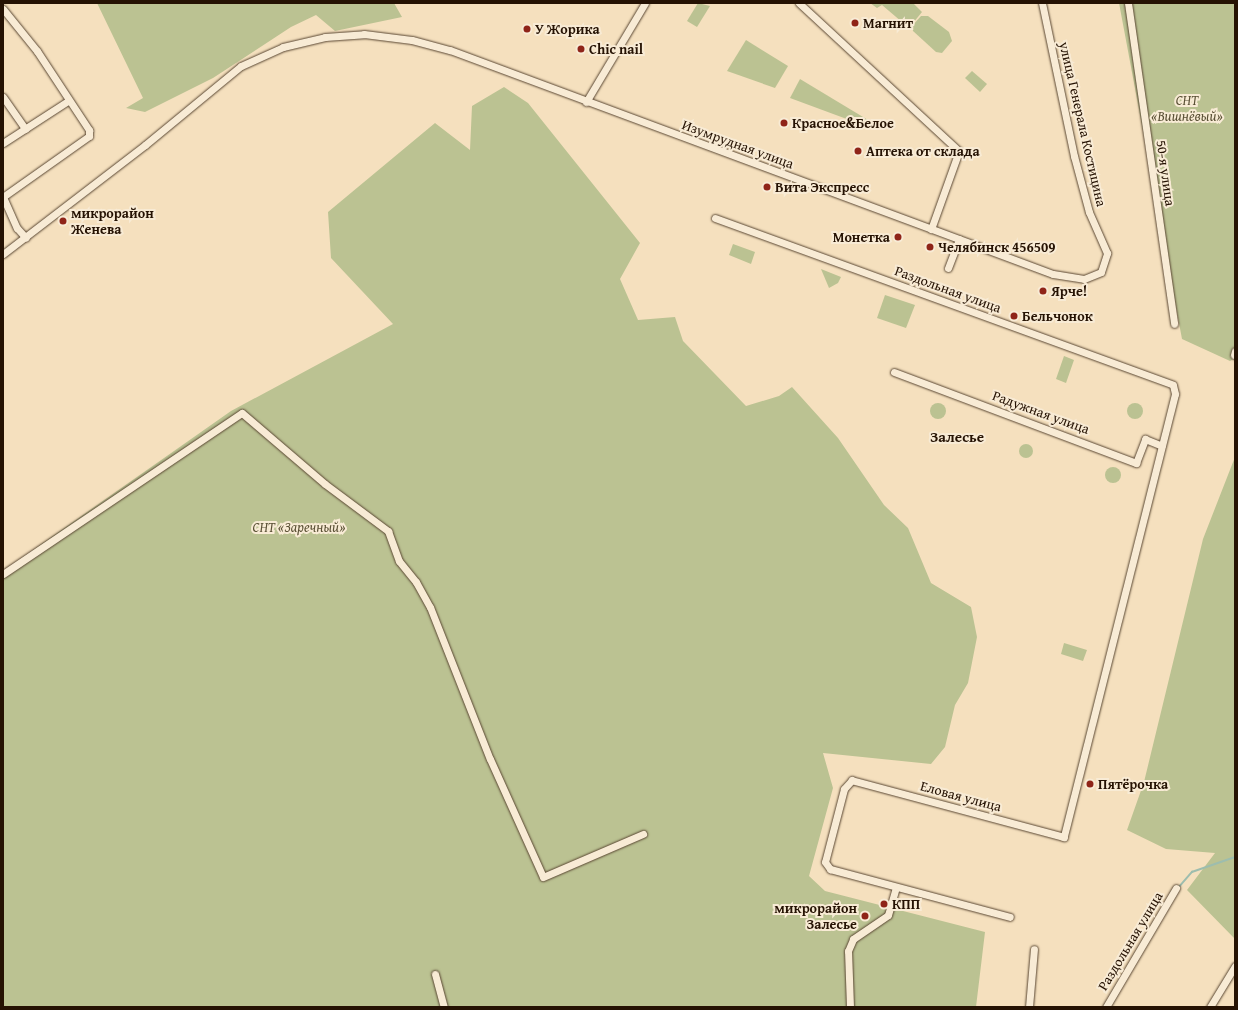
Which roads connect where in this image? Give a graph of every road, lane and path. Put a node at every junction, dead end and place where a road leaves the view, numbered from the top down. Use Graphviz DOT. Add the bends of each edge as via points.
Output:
graph roads {
  1 [pos="645,3"];
  2 [pos="799,3"];
  3 [pos="1042,3"];
  4 [pos="1128,3"];
  5 [pos="3,9"];
  6 [pos="3,97"];
  7 [pos="68,101"];
  8 [pos="586,102"];
  9 [pos="25,129"];
  10 [pos="3,143"];
  11 [pos="3,197"];
  12 [pos="715,218"];
  13 [pos="931,229"];
  14 [pos="26,238"];
  15 [pos="959,239"];
  16 [pos="3,254"];
  17 [pos="948,268"];
  18 [pos="1101,272"];
  19 [pos="1174,324"];
  20 [pos="894,372"];
  21 [pos="1162,446"];
  22 [pos="3,574"];
  23 [pos="642,834"];
  24 [pos="896,888"];
  25 [pos="1176,888"];
  26 [pos="1010,917"];
  27 [pos="1034,949"];
  28 [pos="1235,966"];
  29 [pos="435,974"];
  30 [pos="444,1007"];
  31 [pos="850,1007"];
  32 [pos="1029,1007"];
  33 [pos="1106,1007"];
  34 [pos="1210,1007"];
  1 -- 8 [label="street"];
  2 -- 13 [label="street" via="958,150"];
  3 -- 18 [label="street, улица Генерала Костицина" via="1076,163 1089,212 1107,253"];
  4 -- 19 [label="street, 50-я улица"];
  5 -- 7 [label="street" via="37,51"];
  6 -- 9 [label="street"];
  7 -- 9 [label="street"];
  7 -- 11 [label="street" via="89,130 89,136"];
  8 -- 13 [label="street, Изумрудная улица"];
  8 -- 14 [label="street, Изумрудная улица" via="450,50 412,40 364,34 325,37 284,47 241,66"];
  9 -- 10 [label="street"];
  11 -- 14 [label="street" via="17,228"];
  12 -- 21 [label="street, Раздольная улица" via="1173,385 1175,394"];
  13 -- 15 [label="street, Изумрудная улица"];
  14 -- 16 [label="street, Изумрудная улица"];
  15 -- 17 [label="street"];
  15 -- 18 [label="street, Изумрудная улица" via="1075,280"];
  20 -- 21 [label="street, Радужная улица" via="1136,463 1145,439"];
  21 -- 24 [label="street, Еловая улица" via="1064,837 852,780 844,789 825,862 830,869"];
  22 -- 23 [label="street" via="242,413 325,484 388,531 399,560 416,582 430,607 490,759 543,877"];
  24 -- 26 [label="street"];
  24 -- 31 [label="street" via="888,915 853,939 848,951"];
  25 -- 33 [label="street, Раздольная улица"];
  27 -- 32 [label="street"];
  28 -- 34 [label="street"];
  29 -- 30 [label="street"];
}
